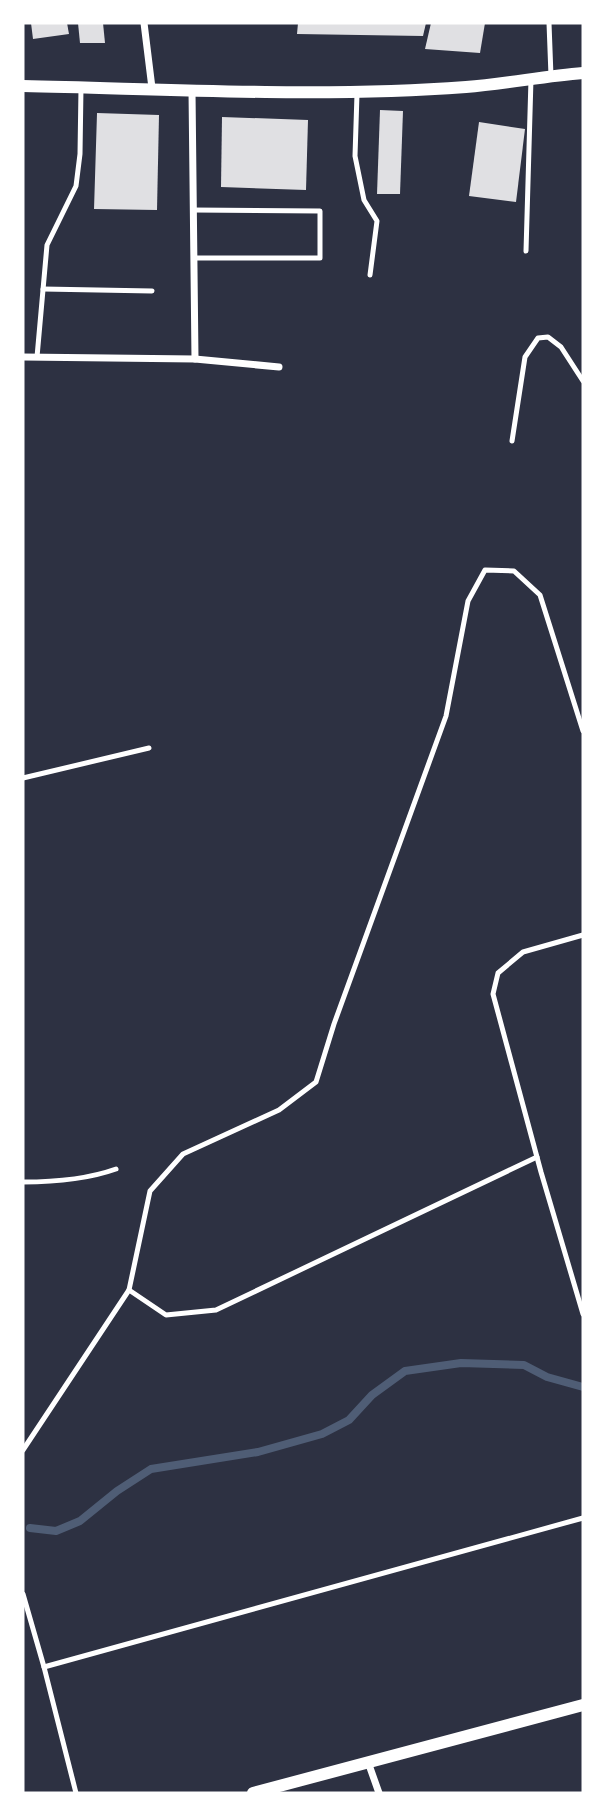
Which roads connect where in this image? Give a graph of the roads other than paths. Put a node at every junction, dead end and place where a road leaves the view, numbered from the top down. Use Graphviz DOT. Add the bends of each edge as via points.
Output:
graph roads {
  1 [pos="144,23"];
  2 [pos="549,23"];
  3 [pos="583,73"];
  4 [pos="551,76"];
  5 [pos="531,79"];
  6 [pos="23,86"];
  7 [pos="81,87"];
  8 [pos="152,88"];
  9 [pos="358,90"];
  10 [pos="192,91"];
  11 [pos="193,209"];
  12 [pos="526,251"];
  13 [pos="194,258"];
  14 [pos="370,275"];
  15 [pos="43,289"];
  16 [pos="152,291"];
  17 [pos="23,357"];
  18 [pos="37,357"];
  19 [pos="195,359"];
  20 [pos="279,367"];
  21 [pos="583,381"];
  22 [pos="512,441"];
  23 [pos="583,731"];
  24 [pos="149,748"];
  25 [pos="23,778"];
  26 [pos="583,935"];
  27 [pos="537,1157"];
  28 [pos="116,1169"];
  29 [pos="23,1182"];
  30 [pos="128,1290"];
  31 [pos="583,1314"];
  32 [pos="23,1450"];
  33 [pos="583,1518"];
  34 [pos="23,1594"];
  35 [pos="44,1667"];
  36 [pos="583,1704"];
  37 [pos="368,1762"];
  38 [pos="76,1793"];
  39 [pos="253,1793"];
  40 [pos="379,1793"];
  1 -- 8 [label="street"];
  2 -- 4 [label="lane"];
  3 -- 4 [label="street"];
  4 -- 5 [label="street"];
  5 -- 9 [label="street" via="467,87"];
  5 -- 12 [label="lane"];
  6 -- 7 [label="street"];
  7 -- 8 [label="street"];
  7 -- 15 [label="lane" via="76,186 47,245"];
  8 -- 10 [label="street"];
  9 -- 10 [label="street"];
  9 -- 14 [label="lane" via="355,156 364,200 377,221"];
  10 -- 11 [label="street"];
  11 -- 13 [label="street"];
  11 -- 13 [label="lane" via="320,211 320,258"];
  13 -- 19 [label="street"];
  15 -- 16 [label="lane"];
  15 -- 18 [label="lane"];
  17 -- 18 [label="street"];
  18 -- 19 [label="street"];
  19 -- 20 [label="street"];
  21 -- 22 [label="lane" via="561,347 548,337 538,338 526,357"];
  23 -- 30 [label="lane" via="540,595 514,571 485,570 467,601 446,716 316,1082 279,1110 183,1154 150,1191"];
  24 -- 25 [label="lane"];
  26 -- 27 [label="lane" via="523,952 498,973 493,994"];
  27 -- 30 [label="lane" via="216,1310 166,1315"];
  27 -- 31 [label="lane"];
  28 -- 29 [label="lane"];
  30 -- 32 [label="lane"];
  33 -- 35 [label="lane"];
  34 -- 35 [label="lane"];
  35 -- 38 [label="lane"];
  36 -- 37 [label="street"];
  37 -- 39 [label="street"];
  37 -- 40 [label="street"];
}
